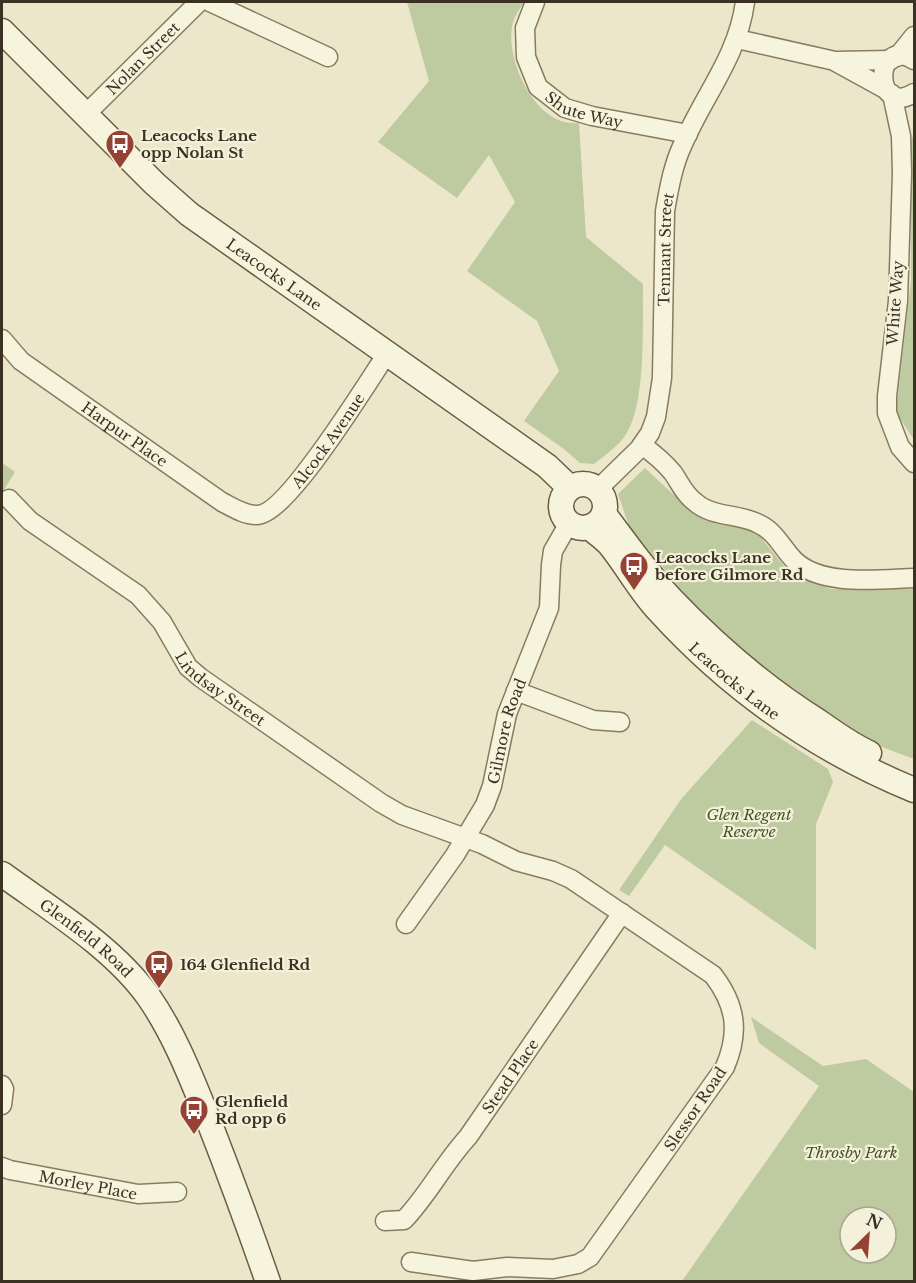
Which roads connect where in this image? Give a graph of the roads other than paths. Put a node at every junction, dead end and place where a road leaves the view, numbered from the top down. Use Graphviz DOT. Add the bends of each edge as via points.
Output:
graph roads {
  1 [pos="199,2"];
  2 [pos="210,2"];
  3 [pos="535,2"];
  4 [pos="744,2"];
  5 [pos="2,31"];
  6 [pos="915,36"];
  7 [pos="737,39"];
  8 [pos="328,57"];
  9 [pos="901,59"];
  10 [pos="835,61"];
  11 [pos="889,92"];
  12 [pos="912,95"];
  13 [pos="85,115"];
  14 [pos="688,134"];
  15 [pos="901,136"];
  16 [pos="2,339"];
  17 [pos="388,352"];
  18 [pos="642,446"];
  19 [pos="915,463"];
  20 [pos="570,488"];
  21 [pos="598,489"];
  22 [pos="9,498"];
  23 [pos="257,516"];
  24 [pos="588,521"];
  25 [pos="915,578"];
  26 [pos="516,691"];
  27 [pos="620,722"];
  28 [pos="915,774"];
  29 [pos="915,790"];
  30 [pos="466,838"];
  31 [pos="2,874"];
  32 [pos="622,913"];
  33 [pos="406,924"];
  34 [pos="2,1085"];
  35 [pos="2,1105"];
  36 [pos="2,1167"];
  37 [pos="177,1192"];
  38 [pos="385,1221"];
  39 [pos="411,1262"];
  40 [pos="268,1281"];
  1 -- 13 [label="street, Nolan Street"];
  2 -- 8 [label="street"];
  3 -- 14 [label="street, Shute Way" via="525,28 525,57 538,87 565,108"];
  4 -- 7 [label="street, Tennant Street"];
  5 -- 13 [label="street, Leacocks Lane"];
  6 -- 9 [label="street"];
  7 -- 10 [label="street"];
  7 -- 14 [label="street, Tennant Street"];
  9 -- 10 [label="street"];
  9 -- 11 [label="street, White Way" via="882,74"];
  10 -- 11 [label="street"];
  11 -- 12 [label="street" via="904,97"];
  11 -- 15 [label="street, White Way"];
  12 -- 15 [label="street, White Way"];
  13 -- 17 [label="street, Leacocks Lane" via="189,214"];
  14 -- 18 [label="street, Tennant Street" via="673,171 665,211 661,388 656,417"];
  15 -- 19 [label="street, White Way" via="898,301 887,413 900,447"];
  16 -- 23 [label="street, Harpur Place" via="21,361 212,495"];
  17 -- 20 [label="street, Leacocks Lane" via="548,466"];
  17 -- 23 [label="street, Alcock Avenue" via="308,471 280,501"];
  18 -- 21 [label="street, Tennant Street"];
  18 -- 25 [label="street" via="668,467 697,505 767,528 794,560 820,575 861,580"];
  20 -- 21 [label="street" via="586,484"];
  20 -- 24 [label="street" via="563,496 562,513"];
  21 -- 24 [label="street" via="604,498"];
  22 -- 30 [label="street, Lindsay Street" via="30,521 138,595 162,622 188,667 201,678 381,803 402,815"];
  24 -- 26 [label="street, Gilmore Road" via="553,551 549,608"];
  24 -- 28 [label="street, Leacocks Lane" via="640,561 710,638 751,674 862,750"];
  24 -- 29 [label="street, Leacocks Lane" via="657,609 737,686 832,751"];
  26 -- 27 [label="street" via="593,720"];
  26 -- 30 [label="street, Gilmore Road" via="492,786"];
  30 -- 32 [label="street, Slessor Road" via="516,861 572,879"];
  30 -- 33 [label="street, Gilmore Road"];
  31 -- 40 [label="street, Glenfield Road" via="99,947 148,996 198,1094"];
  32 -- 38 [label="street, Stead Place" via="413,1210 404,1220"];
  32 -- 39 [label="street, Slessor Road" via="713,975 724,989 734,1019 732,1050 725,1067 590,1257 553,1269 507,1266 472,1271"];
  34 -- 35 [label="street"];
  36 -- 37 [label="street, Morley Place" via="138,1194"];
}
